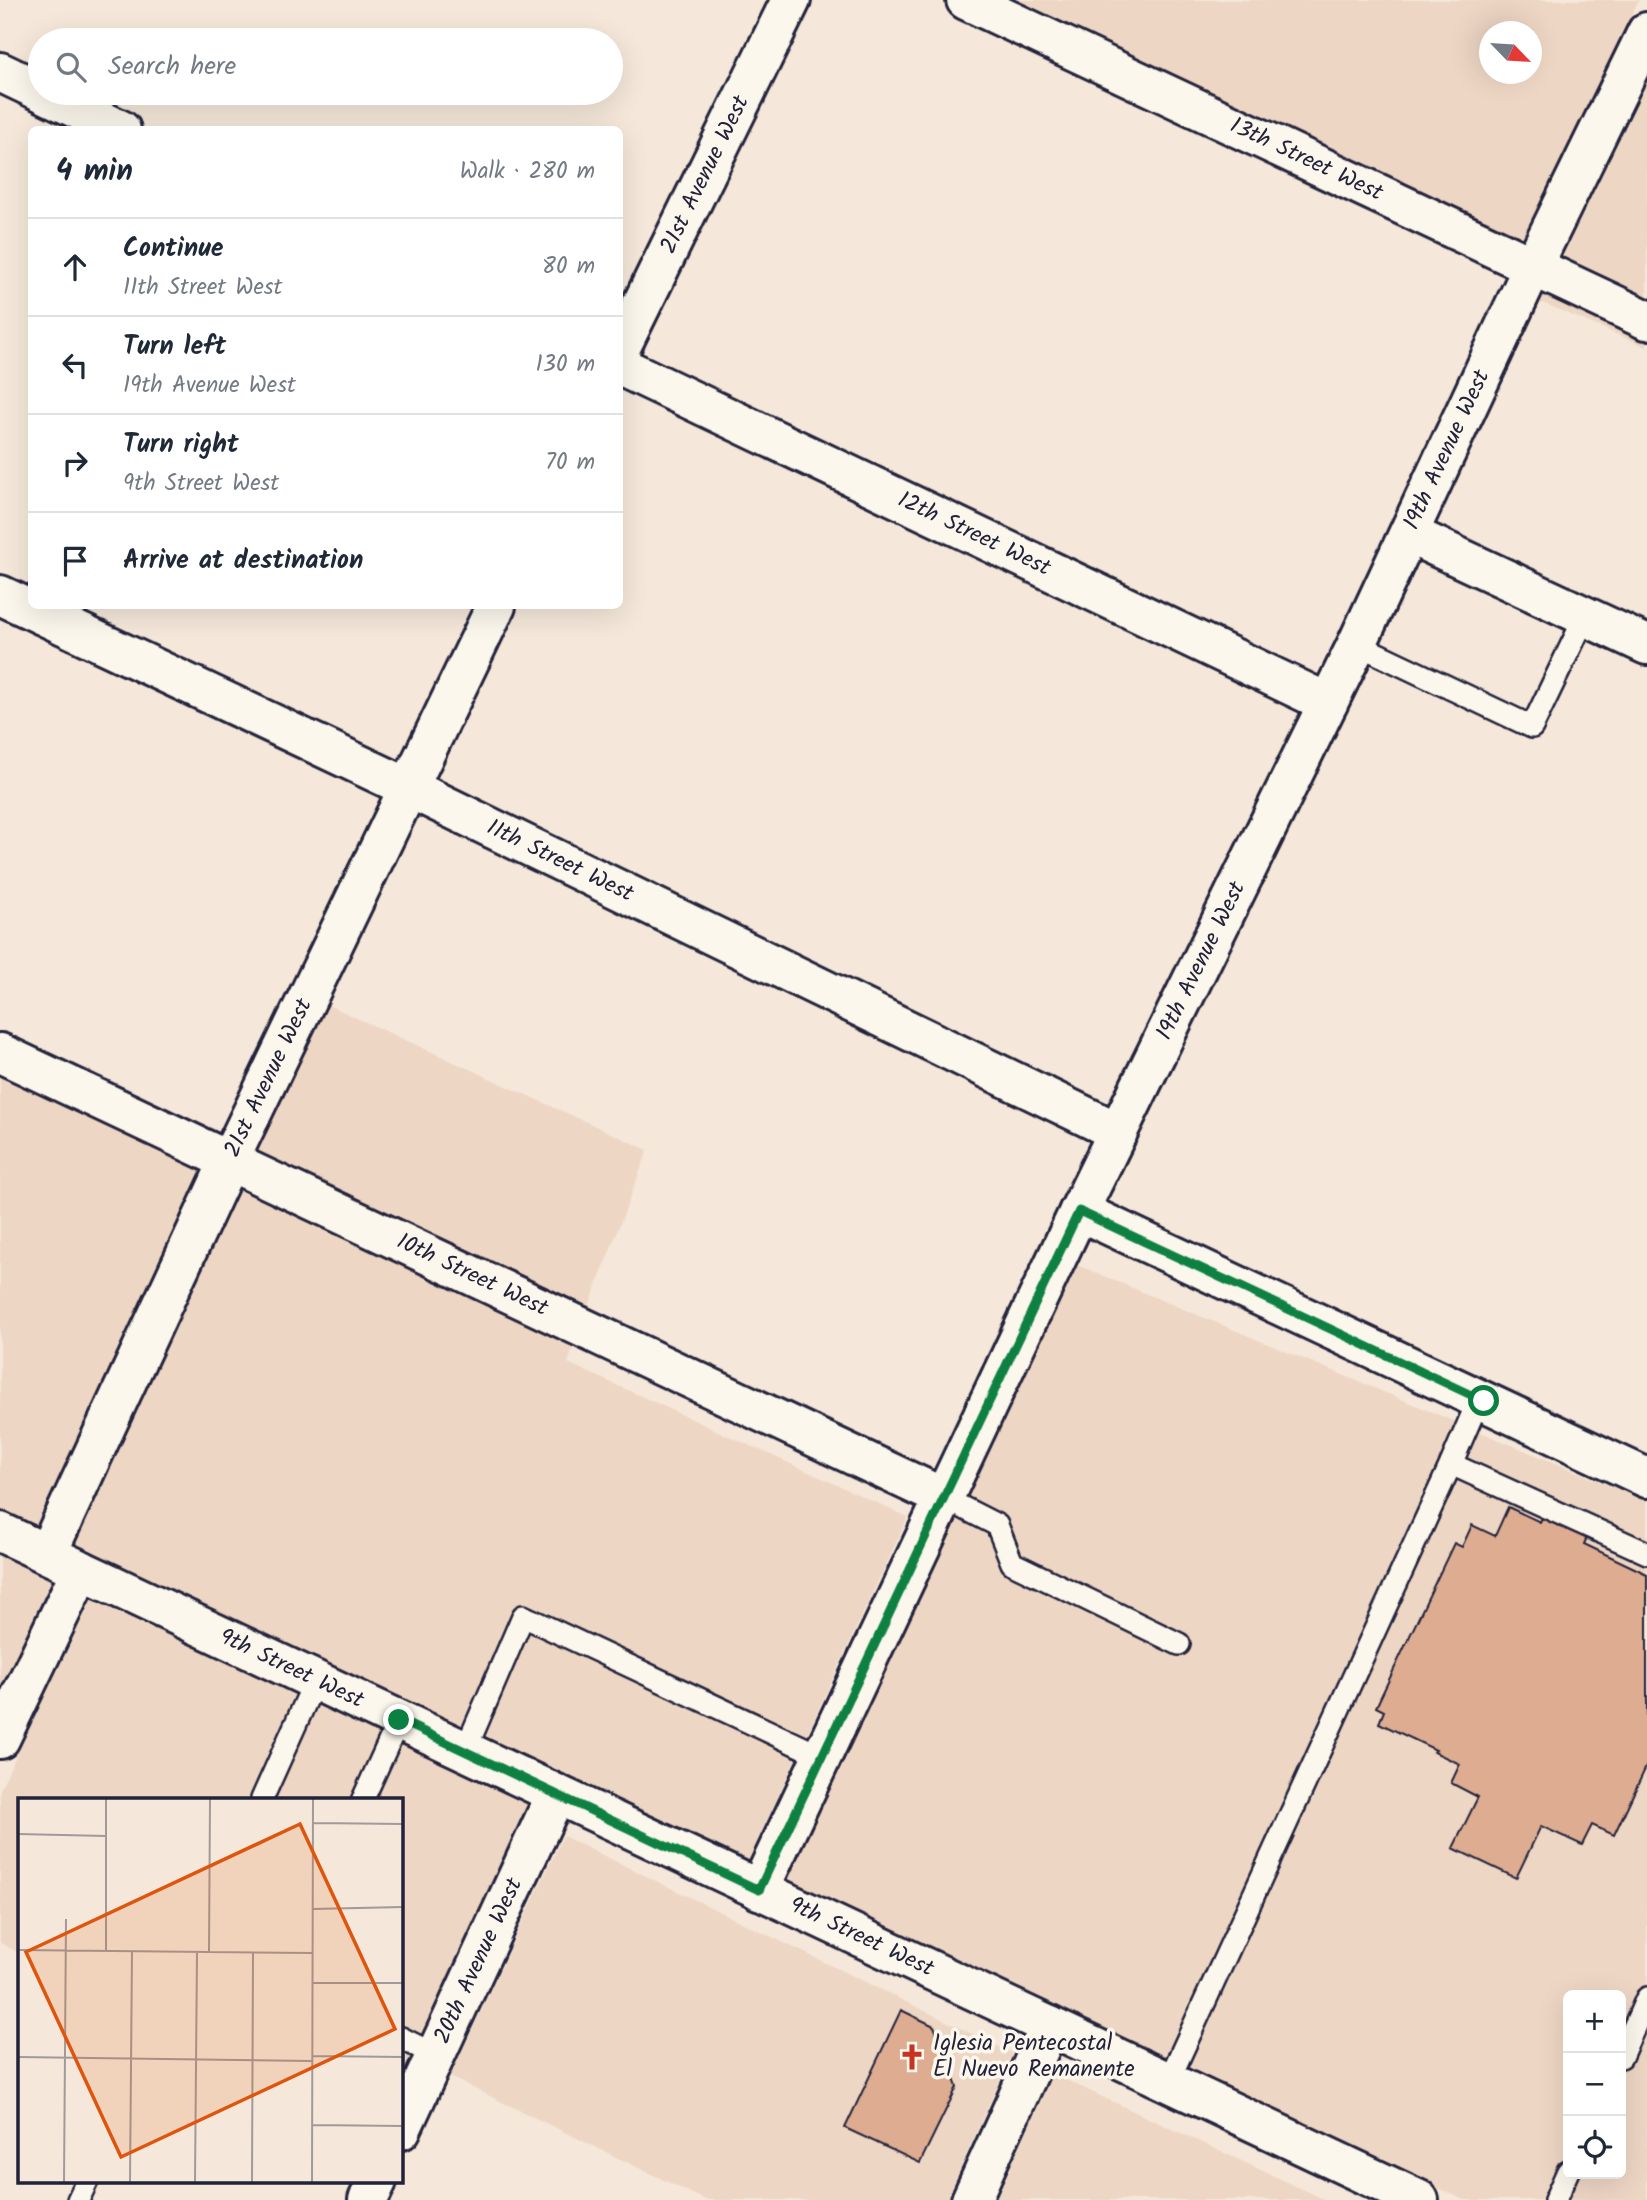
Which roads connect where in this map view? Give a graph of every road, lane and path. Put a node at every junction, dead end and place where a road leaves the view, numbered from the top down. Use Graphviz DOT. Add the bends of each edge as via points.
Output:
graph roads {
  1 [pos="791,0"];
  2 [pos="966,0"];
  3 [pos="1647,32"];
  4 [pos="0,72"];
  5 [pos="28,85"];
  6 [pos="69,105"];
  7 [pos="113,126"];
  8 [pos="1533,266"];
  9 [pos="1647,320"];
  10 [pos="623,343"];
  11 [pos="623,367"];
  12 [pos="1409,534"];
  13 [pos="0,595"];
  14 [pos="28,608"];
  15 [pos="30,609"];
  16 [pos="495,609"];
  17 [pos="1585,617"];
  18 [pos="1357,644"];
  19 [pos="1647,645"];
  20 [pos="1328,703"];
  21 [pos="409,789"];
  22 [pos="0,1053"];
  23 [pos="1118,1132"];
  24 [pos="229,1161"];
  25 [pos="1079,1211"];
  26 [pos="1479,1399"];
  27 [pos="1451,1464"];
  28 [pos="1647,1478"];
  29 [pos="942,1497"];
  30 [pos="0,1532"];
  31 [pos="1647,1553"];
  32 [pos="64,1562"];
  33 [pos="1180,1644"];
  34 [pos="315,1681"];
  35 [pos="399,1720"];
  36 [pos="0,1739"];
  37 [pos="465,1751"];
  38 [pos="821,1756"];
  39 [pos="556,1794"];
  40 [pos="262,1798"];
  41 [pos="363,1798"];
  42 [pos="759,1890"];
  43 [pos="1647,1998"];
  44 [pos="1049,2026"];
  45 [pos="402,2038"];
  46 [pos="1623,2053"];
  47 [pos="436,2055"];
  48 [pos="1168,2082"];
  49 [pos="402,2128"];
  50 [pos="1564,2179"];
  51 [pos="87,2182"];
  52 [pos="377,2182"];
  53 [pos="78,2200"];
  54 [pos="368,2200"];
  55 [pos="971,2200"];
  56 [pos="1419,2200"];
  57 [pos="1555,2200"];
  1 -- 10 [label="street, 21st Avenue West"];
  2 -- 8 [label="street, 13th Street West"];
  3 -- 8 [label="street, 19th Avenue West"];
  4 -- 5 [label="street"];
  6 -- 7 [label="street"];
  8 -- 9 [label="street, 13th Street West"];
  8 -- 12 [label="street, 19th Avenue West"];
  11 -- 20 [label="street, 12th Street West"];
  12 -- 17 [label="street"];
  12 -- 18 [label="street, 19th Avenue West"];
  13 -- 14 [label="street, 11th Street West"];
  15 -- 21 [label="street, 11th Street West"];
  16 -- 21 [label="street, 21st Avenue West"];
  17 -- 18 [label="lane" via="1532,727"];
  17 -- 19 [label="street"];
  18 -- 20 [label="street, 19th Avenue West"];
  20 -- 23 [label="street, 19th Avenue West"];
  21 -- 23 [label="street, 11th Street West"];
  21 -- 24 [label="street, 21st Avenue West"];
  22 -- 24 [label="street, 10th Street West"];
  23 -- 25 [label="street, 19th Avenue West"];
  24 -- 29 [label="street, 10th Street West"];
  24 -- 32 [label="street, 21st Avenue West"];
  25 -- 26 [label="street"];
  25 -- 29 [label="street, 19th Avenue West"];
  26 -- 27 [label="lane"];
  26 -- 28 [label="street"];
  27 -- 31 [label="lane"];
  27 -- 48 [label="lane"];
  29 -- 33 [label="lane" via="997,1525 1012,1563"];
  29 -- 38 [label="street, 19th Avenue West"];
  30 -- 32 [label="street, 9th Street West"];
  32 -- 34 [label="street, 9th Street West"];
  32 -- 36 [label="street, 21st Avenue West"];
  34 -- 35 [label="street, 9th Street West"];
  34 -- 40 [label="lane"];
  35 -- 37 [label="street, 9th Street West"];
  35 -- 41 [label="lane"];
  37 -- 38 [label="lane" via="523,1616"];
  37 -- 39 [label="street, 9th Street West"];
  38 -- 42 [label="street, 19th Avenue West"];
  39 -- 42 [label="street, 9th Street West"];
  39 -- 47 [label="street, 20th Avenue West"];
  42 -- 44 [label="street, 9th Street West"];
  43 -- 46 [label="lane"];
  44 -- 48 [label="street, 9th Street West"];
  44 -- 55 [label="street"];
  45 -- 47 [label="lane"];
  47 -- 49 [label="street, 20th Avenue West"];
  48 -- 56 [label="street, 9th Street West"];
  50 -- 57 [label="lane"];
  51 -- 53 [label="lane"];
  52 -- 54 [label="street"];
}
